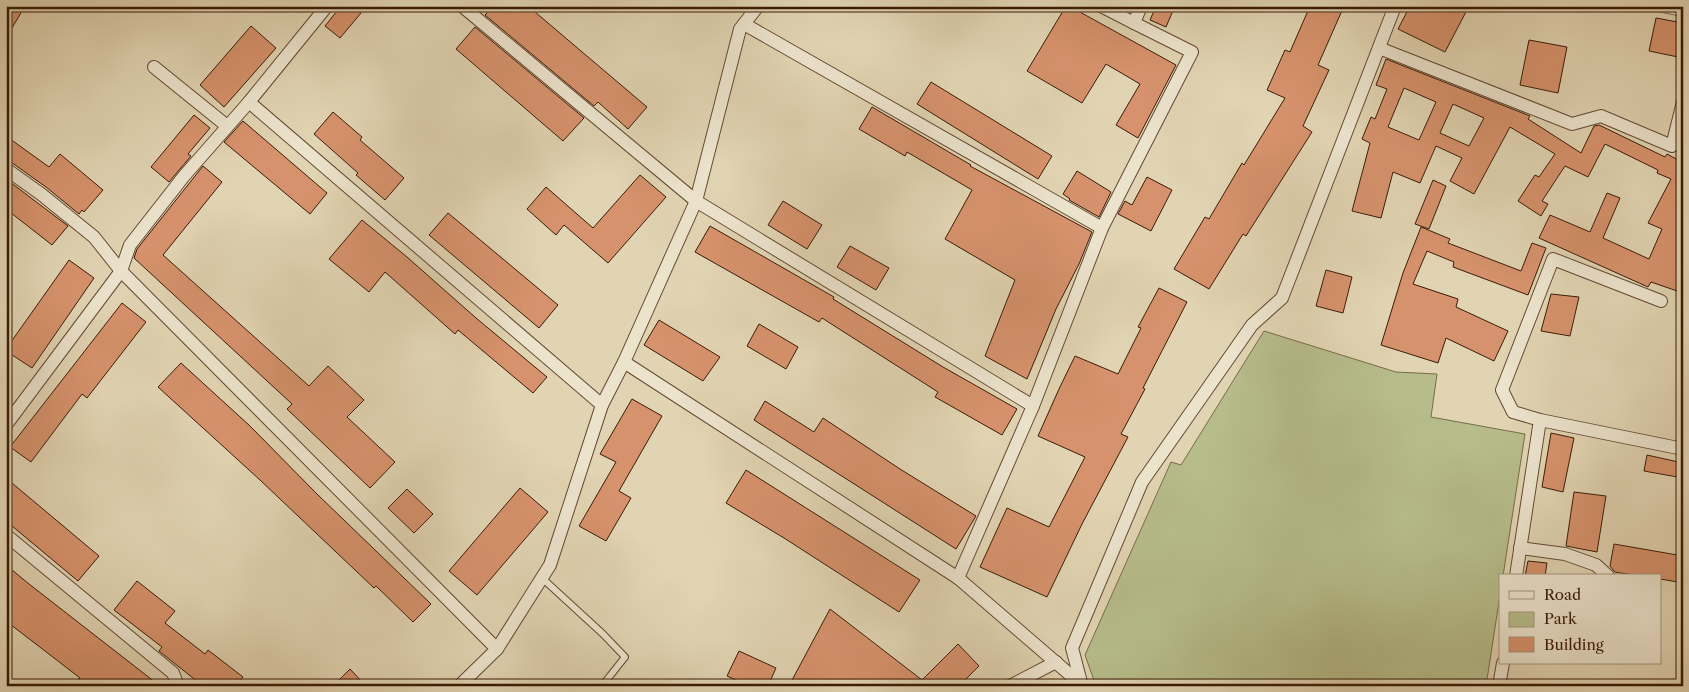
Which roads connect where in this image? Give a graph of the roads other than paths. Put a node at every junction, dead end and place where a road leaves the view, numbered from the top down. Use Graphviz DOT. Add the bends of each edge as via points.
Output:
graph roads {
  1 [pos="327,6"];
  2 [pos="462,6"];
  3 [pos="758,6"];
  4 [pos="1101,6"];
  5 [pos="1142,6"];
  6 [pos="1395,6"];
  7 [pos="1662,6"];
  8 [pos="1683,10"];
  9 [pos="1134,23"];
  10 [pos="744,24"];
  11 [pos="1379,48"];
  12 [pos="154,66"];
  13 [pos="248,102"];
  14 [pos="1683,102"];
  15 [pos="228,126"];
  16 [pos="1678,150"];
  17 [pos="6,170"];
  18 [pos="696,201"];
  19 [pos="1102,228"];
  20 [pos="121,271"];
  21 [pos="1661,301"];
  22 [pos="624,362"];
  23 [pos="602,405"];
  24 [pos="1033,406"];
  25 [pos="1540,420"];
  26 [pos="6,425"];
  27 [pos="1683,449"];
  28 [pos="6,535"];
  29 [pos="1520,548"];
  30 [pos="1516,574"];
  31 [pos="1606,574"];
  32 [pos="542,578"];
  33 [pos="958,578"];
  34 [pos="497,649"];
  35 [pos="1056,662"];
  36 [pos="1503,664"];
  37 [pos="178,686"];
  38 [pos="459,686"];
  39 [pos="602,686"];
  40 [pos="1010,686"];
  41 [pos="1082,686"];
  42 [pos="1499,686"];
  1 -- 13 [label="street"];
  2 -- 18 [label="street"];
  3 -- 10 [label="street"];
  4 -- 9 [label="street"];
  5 -- 9 [label="street"];
  6 -- 11 [label="street"];
  7 -- 8 [label="street"];
  9 -- 19 [label="street" via="1192,52"];
  10 -- 18 [label="street"];
  10 -- 19 [label="street"];
  11 -- 16 [label="street" via="1572,124 1601,116"];
  11 -- 41 [label="street" via="1282,298 1252,325 1142,482 1072,648"];
  12 -- 15 [label="street"];
  13 -- 15 [label="street"];
  13 -- 23 [label="street"];
  14 -- 16 [label="street"];
  15 -- 20 [label="street" via="130,245"];
  17 -- 20 [label="street" via="94,237"];
  18 -- 22 [label="street"];
  18 -- 24 [label="street"];
  19 -- 24 [label="street"];
  20 -- 26 [label="street"];
  20 -- 34 [label="street"];
  21 -- 25 [label="street" via="1552,259 1502,390 1513,412"];
  22 -- 23 [label="street"];
  22 -- 33 [label="street"];
  23 -- 32 [label="street" via="550,565"];
  24 -- 33 [label="street"];
  25 -- 27 [label="street"];
  25 -- 29 [label="street"];
  28 -- 37 [label="street" via="173,673"];
  29 -- 30 [label="street"];
  29 -- 31 [label="street" via="1565,554 1596,565"];
  32 -- 34 [label="street"];
  32 -- 39 [label="lane" via="625,657"];
  33 -- 35 [label="street"];
  34 -- 38 [label="street"];
  35 -- 40 [label="street"];
  35 -- 41 [label="street"];
  36 -- 42 [label="street"];
}
